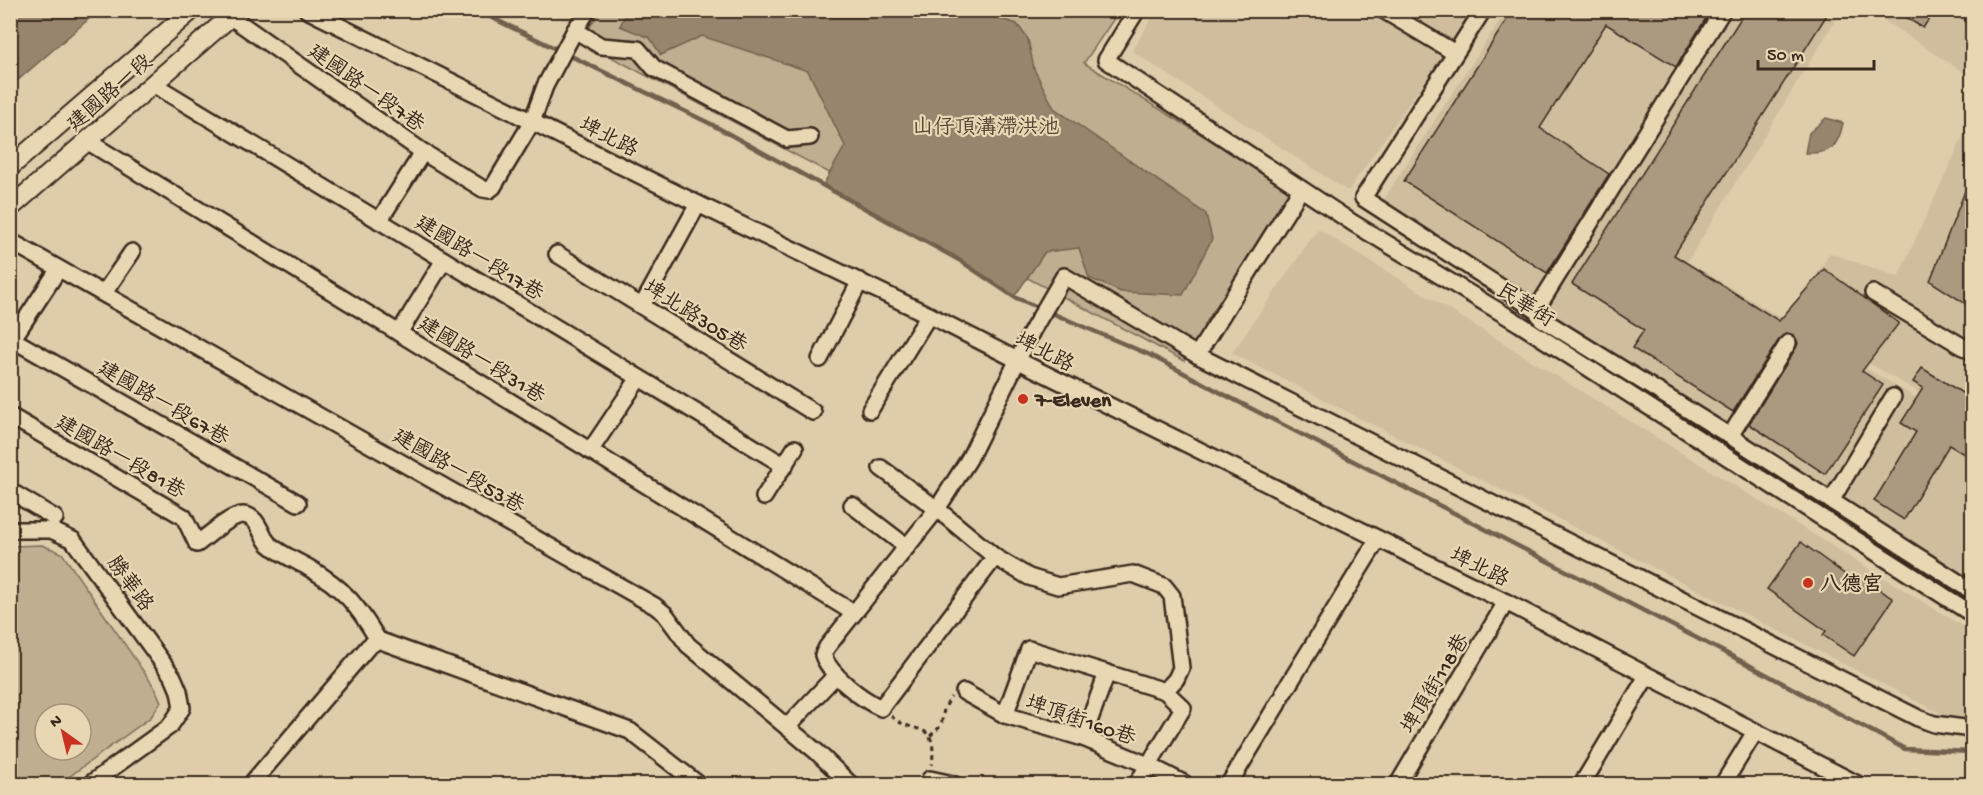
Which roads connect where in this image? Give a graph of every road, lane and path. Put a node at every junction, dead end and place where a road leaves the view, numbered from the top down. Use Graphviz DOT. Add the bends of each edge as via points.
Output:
graph roads {
  1 [pos="192,10"];
  2 [pos="307,10"];
  3 [pos="588,10"];
  4 [pos="1137,10"];
  5 [pos="1383,10"];
  6 [pos="1483,10"];
  7 [pos="1723,10"];
  8 [pos="231,13"];
  9 [pos="575,30"];
  10 [pos="1455,53"];
  11 [pos="153,84"];
  12 [pos="532,122"];
  13 [pos="810,137"];
  14 [pos="87,141"];
  15 [pos="423,153"];
  16 [pos="10,167"];
  17 [pos="1301,189"];
  18 [pos="698,204"];
  19 [pos="10,208"];
  20 [pos="379,221"];
  21 [pos="10,241"];
  22 [pos="132,252"];
  23 [pos="557,254"];
  24 [pos="444,260"];
  25 [pos="58,270"];
  26 [pos="860,281"];
  27 [pos="104,293"];
  28 [pos="1873,293"];
  29 [pos="642,306"];
  30 [pos="1536,310"];
  31 [pos="929,315"];
  32 [pos="399,333"];
  33 [pos="11,340"];
  34 [pos="1788,343"];
  35 [pos="1972,352"];
  36 [pos="1197,355"];
  37 [pos="820,359"];
  38 [pos="1017,361"];
  39 [pos="639,378"];
  40 [pos="1893,397"];
  41 [pos="870,410"];
  42 [pos="813,412"];
  43 [pos="10,416"];
  44 [pos="1730,436"];
  45 [pos="795,448"];
  46 [pos="590,451"];
  47 [pos="784,466"];
  48 [pos="882,468"];
  49 [pos="10,491"];
  50 [pos="764,497"];
  51 [pos="1831,501"];
  52 [pos="297,503"];
  53 [pos="852,505"];
  54 [pos="937,509"];
  55 [pos="55,518"];
  56 [pos="10,530"];
  57 [pos="1378,539"];
  58 [pos="907,547"];
  59 [pos="995,557"];
  60 [pos="1972,591"];
  61 [pos="1506,602"];
  62 [pos="854,613"];
  63 [pos="1972,614"];
  64 [pos="378,640"];
  65 [pos="1107,673"];
  66 [pos="836,675"];
  67 [pos="1647,676"];
  68 [pos="1165,691"];
  69 [pos="964,692"];
  70 [pos="881,708"];
  71 [pos="1005,715"];
  72 [pos="787,728"];
  73 [pos="1972,729"];
  74 [pos="1755,732"];
  75 [pos="930,736"];
  76 [pos="1083,738"];
  77 [pos="1148,765"];
  78 [pos="930,782"];
  79 [pos="90,784"];
  80 [pos="251,784"];
  81 [pos="698,784"];
  82 [pos="850,784"];
  83 [pos="953,784"];
  84 [pos="1137,784"];
  85 [pos="1185,784"];
  86 [pos="1229,784"];
  87 [pos="1398,784"];
  88 [pos="1582,784"];
  89 [pos="1723,784"];
  90 [pos="1857,784"];
  1 -- 16 [label="main road, 建國路一段"];
  2 -- 12 [label="street, 埤北路"];
  3 -- 9 [label="street"];
  4 -- 17 [label="street, 民華街" via="1106,60"];
  5 -- 10 [label="street"];
  6 -- 10 [label="street"];
  7 -- 30 [label="street"];
  8 -- 11 [label="main road, 建國路一段"];
  8 -- 15 [label="street, 建國路一段7巷"];
  9 -- 12 [label="street" via="545,86"];
  9 -- 13 [label="street" via="601,46 638,49 654,68 787,139"];
  10 -- 30 [label="street" via="1363,198"];
  11 -- 14 [label="main road, 建國路一段"];
  11 -- 20 [label="street, 建國路一段17巷"];
  12 -- 15 [label="street, 建國路一段7巷" via="489,190"];
  12 -- 18 [label="street, 埤北路"];
  14 -- 19 [label="main road, 建國路一段"];
  14 -- 32 [label="street, 建國路一段31巷"];
  15 -- 20 [label="street"];
  17 -- 36 [label="street"];
  17 -- 63 [label="street, 民華街" via="1520,324"];
  18 -- 26 [label="street, 埤北路"];
  18 -- 29 [label="street"];
  20 -- 24 [label="street, 建國路一段17巷"];
  21 -- 25 [label="street, 建國路一段53巷"];
  22 -- 27 [label="street"];
  23 -- 29 [label="street, 埤北路305巷"];
  24 -- 32 [label="street"];
  24 -- 39 [label="street, 建國路一段17巷"];
  25 -- 27 [label="street, 建國路一段53巷"];
  25 -- 33 [label="street"];
  26 -- 31 [label="street, 埤北路"];
  26 -- 37 [label="street"];
  27 -- 72 [label="street, 建國路一段53巷" via="655,606 688,645"];
  28 -- 35 [label="street"];
  29 -- 42 [label="street, 埤北路305巷"];
  30 -- 44 [label="street" via="1542,319"];
  31 -- 38 [label="street, 埤北路"];
  31 -- 41 [label="street"];
  32 -- 46 [label="street, 建國路一段31巷"];
  33 -- 52 [label="street, 建國路一段67巷"];
  34 -- 44 [label="street"];
  36 -- 38 [label="street" via="1064,276"];
  36 -- 73 [label="street" via="1918,718"];
  38 -- 54 [label="street" via="969,459"];
  38 -- 57 [label="street, 埤北路"];
  39 -- 46 [label="street"];
  39 -- 47 [label="street, 建國路一段17巷"];
  40 -- 51 [label="street"];
  43 -- 64 [label="street, 建國路一段81巷" via="184,517 197,544 231,519 250,516 269,544 348,596"];
  44 -- 51 [label="street"];
  45 -- 47 [label="street"];
  46 -- 62 [label="street, 建國路一段31巷"];
  47 -- 50 [label="street"];
  48 -- 54 [label="street"];
  49 -- 55 [label="street"];
  51 -- 60 [label="street"];
  53 -- 58 [label="street"];
  54 -- 58 [label="street"];
  54 -- 59 [label="street"];
  56 -- 79 [label="street, 勝華路" via="51,530 73,540 173,677 179,691 182,708 170,726"];
  57 -- 61 [label="street, 埤北路"];
  57 -- 86 [label="street"];
  58 -- 62 [label="street"];
  59 -- 68 [label="street" via="1029,578 1058,586 1133,574 1164,586 1172,596 1181,668"];
  59 -- 70 [label="street"];
  61 -- 67 [label="street, 埤北路"];
  61 -- 87 [label="street, 埤頂街118巷"];
  62 -- 66 [label="street" via="823,655"];
  64 -- 80 [label="street"];
  64 -- 81 [label="street" via="630,731"];
  65 -- 68 [label="street"];
  65 -- 71 [label="street" via="1029,649"];
  65 -- 76 [label="street"];
  66 -- 70 [label="street"];
  66 -- 72 [label="street"];
  67 -- 74 [label="street, 埤北路"];
  67 -- 88 [label="street"];
  68 -- 77 [label="street" via="1183,708"];
  69 -- 71 [label="street, 埤頂街160巷"];
  69 -- 75 [label="path" via="951,697 941,726"];
  70 -- 75 [label="path" via="895,721"];
  71 -- 76 [label="street, 埤頂街160巷"];
  72 -- 82 [label="street, 建國路一段53巷"];
  74 -- 89 [label="street"];
  74 -- 90 [label="street, 埤北路"];
  75 -- 78 [label="path" via="934,749"];
  76 -- 77 [label="street, 埤頂街160巷"];
  77 -- 84 [label="street"];
  77 -- 85 [label="street, 埤頂街160巷"];
  78 -- 83 [label="street"];
}
